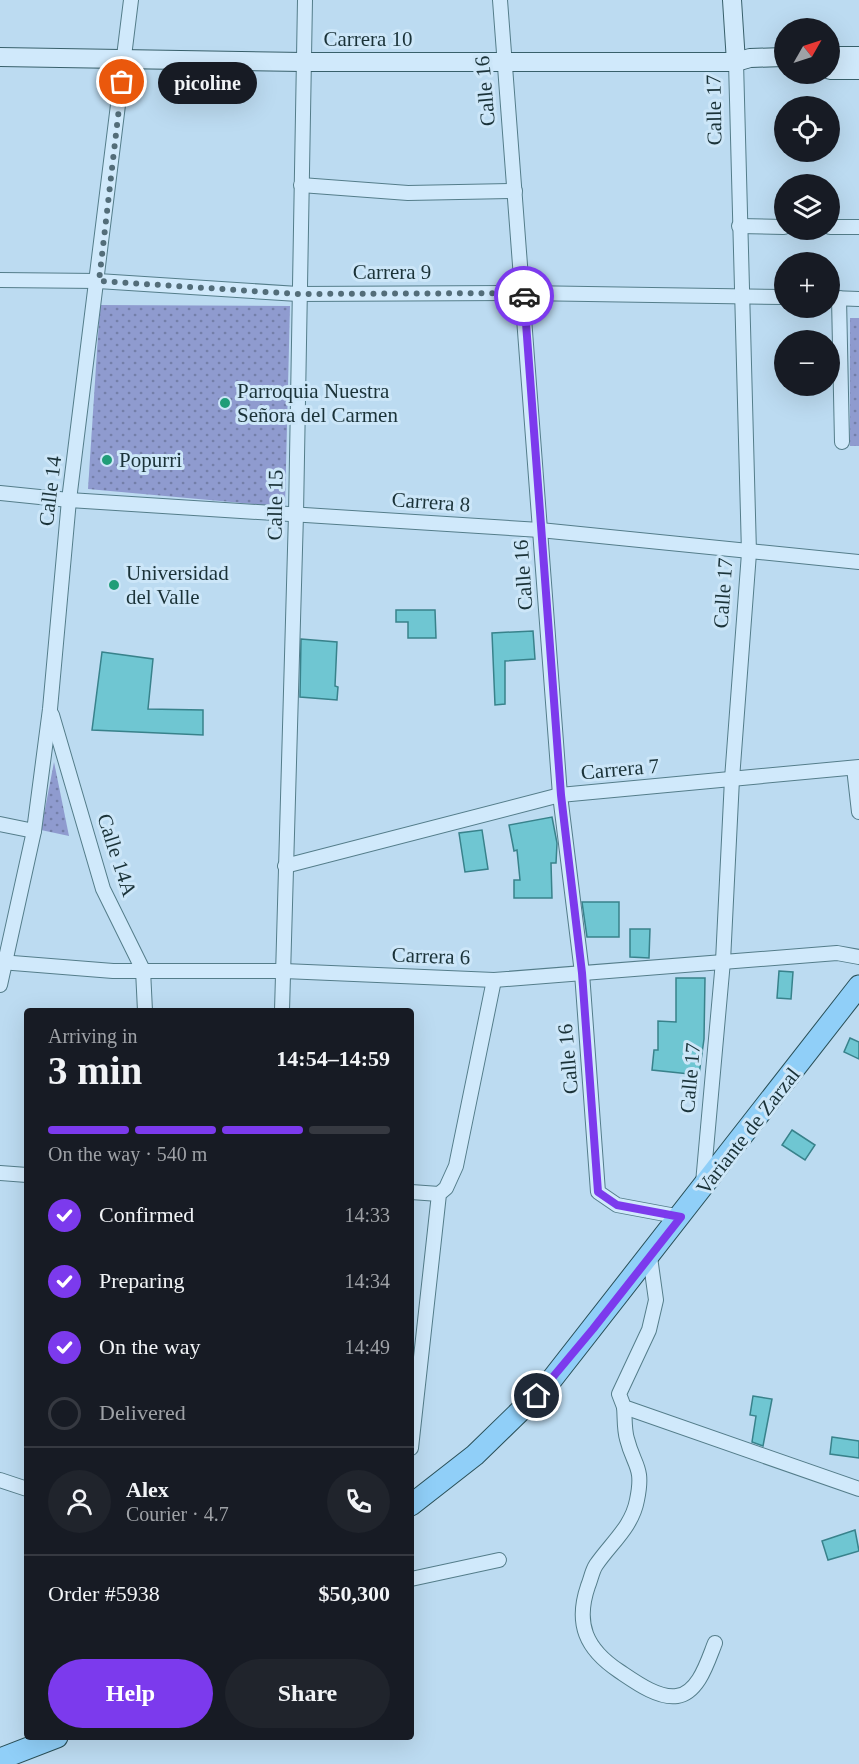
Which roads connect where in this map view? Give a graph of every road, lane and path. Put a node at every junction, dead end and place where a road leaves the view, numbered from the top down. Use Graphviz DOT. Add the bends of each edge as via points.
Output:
graph roads {
  1 [pos="131,0"];
  2 [pos="305,0"];
  3 [pos="500,0"];
  4 [pos="732,0"];
  5 [pos="840,56"];
  6 [pos="859,56"];
  7 [pos="0,57"];
  8 [pos="774,57"];
  9 [pos="125,60"];
  10 [pos="503,60"];
  11 [pos="303,62"];
  12 [pos="736,62"];
  13 [pos="774,69"];
  14 [pos="840,70"];
  15 [pos="859,70"];
  16 [pos="301,185"];
  17 [pos="515,191"];
  18 [pos="739,226"];
  19 [pos="774,227"];
  20 [pos="840,227"];
  21 [pos="859,227"];
  22 [pos="0,280"];
  23 [pos="99,281"];
  24 [pos="524,293"];
  25 [pos="298,294"];
  26 [pos="741,296"];
  27 [pos="774,297"];
  28 [pos="840,298"];
  29 [pos="859,299"];
  30 [pos="835,318"];
  31 [pos="842,442"];
  32 [pos="0,493"];
  33 [pos="69,500"];
  34 [pos="296,513"];
  35 [pos="540,530"];
  36 [pos="749,553"];
  37 [pos="859,562"];
  38 [pos="50,710"];
  39 [pos="856,768"];
  40 [pos="732,779"];
  41 [pos="561,795"];
  42 [pos="859,812"];
  43 [pos="0,824"];
  44 [pos="34,831"];
  45 [pos="285,866"];
  46 [pos="859,957"];
  47 [pos="723,961"];
  48 [pos="2,962"];
  49 [pos="143,970"];
  50 [pos="284,971"];
  51 [pos="582,973"];
  52 [pos="494,980"];
  53 [pos="0,985"];
  54 [pos="859,988"];
  55 [pos="145,1008"];
  56 [pos="282,1008"];
  57 [pos="0,1173"];
  58 [pos="24,1175"];
  59 [pos="702,1188"];
  60 [pos="414,1192"];
  61 [pos="440,1194"];
  62 [pos="681,1217"];
  63 [pos="650,1257"];
  64 [pos="624,1407"];
  65 [pos="414,1422"];
  66 [pos="0,1480"];
  67 [pos="24,1488"];
  68 [pos="859,1489"];
  69 [pos="414,1503"];
  70 [pos="499,1560"];
  71 [pos="414,1578"];
  72 [pos="715,1642"];
  73 [pos="49,1740"];
  74 [pos="0,1759"];
  1 -- 9 [label="street, Calle 14"];
  2 -- 11 [label="street, Calle 15"];
  3 -- 10 [label="street, Calle 16"];
  4 -- 12 [label="street, Calle 17"];
  5 -- 6 [label="street"];
  7 -- 9 [label="street, Carrera 10"];
  8 -- 12 [label="street, Carrera 10"];
  9 -- 11 [label="street, Carrera 10"];
  9 -- 23 [label="street, Calle 14"];
  10 -- 11 [label="street, Carrera 10"];
  10 -- 12 [label="street, Carrera 10"];
  10 -- 17 [label="street, Calle 16"];
  11 -- 16 [label="street, Calle 15"];
  12 -- 13 [label="street, Carrera 10" via="748,69"];
  12 -- 18 [label="street, Calle 17"];
  14 -- 15 [label="street"];
  16 -- 17 [label="street" via="408,193"];
  16 -- 25 [label="street, Calle 15"];
  17 -- 24 [label="street, Calle 16"];
  18 -- 19 [label="street"];
  18 -- 26 [label="street, Calle 17"];
  20 -- 21 [label="street"];
  22 -- 23 [label="street, Carrera 9"];
  23 -- 25 [label="street, Carrera 9"];
  23 -- 33 [label="street, Calle 14"];
  24 -- 25 [label="street, Carrera 9"];
  24 -- 26 [label="street, Carrera 9"];
  24 -- 35 [label="street, Calle 16"];
  25 -- 34 [label="street, Calle 15"];
  26 -- 27 [label="street, Carrera 9"];
  26 -- 36 [label="street, Calle 17"];
  28 -- 29 [label="street"];
  30 -- 31 [label="street"];
  32 -- 33 [label="street, Carrera 8"];
  33 -- 34 [label="street, Carrera 8"];
  33 -- 38 [label="street, Calle 14"];
  34 -- 35 [label="street, Carrera 8"];
  34 -- 45 [label="street, Calle 15"];
  35 -- 36 [label="street, Carrera 8"];
  35 -- 41 [label="street, Calle 16"];
  36 -- 37 [label="street, Carrera 8"];
  36 -- 40 [label="street, Calle 17"];
  38 -- 44 [label="street, Calle 14"];
  38 -- 49 [label="street, Calle 14A" via="103,889"];
  39 -- 40 [label="street, Carrera 7"];
  39 -- 42 [label="street"];
  40 -- 41 [label="street, Carrera 7"];
  40 -- 47 [label="street, Calle 17"];
  41 -- 45 [label="street, Carrera 7"];
  41 -- 51 [label="street, Calle 16"];
  43 -- 44 [label="street"];
  44 -- 48 [label="street, Calle 14"];
  45 -- 50 [label="street, Calle 15"];
  46 -- 47 [label="street, Carrera 6" via="837,953"];
  47 -- 51 [label="street, Carrera 6"];
  47 -- 59 [label="street, Calle 17"];
  48 -- 49 [label="street, Carrera 6"];
  48 -- 53 [label="street, Calle 14"];
  49 -- 50 [label="street, Carrera 6"];
  49 -- 55 [label="street, Calle 14A"];
  50 -- 52 [label="street, Carrera 6"];
  50 -- 56 [label="street, Calle 15"];
  51 -- 52 [label="street, Carrera 6"];
  51 -- 62 [label="street, Calle 16" via="598,1192 617,1205"];
  52 -- 61 [label="street" via="456,1166"];
  54 -- 59 [label="main road, Variante de Zarzal"];
  57 -- 58 [label="street"];
  59 -- 62 [label="main road, Variante de Zarzal"];
  60 -- 61 [label="street"];
  61 -- 65 [label="street"];
  62 -- 63 [label="main road, Variante de Zarzal"];
  63 -- 64 [label="street" via="656,1300 649,1330 620,1394"];
  63 -- 69 [label="main road, Variante de Zarzal" via="527,1406"];
  64 -- 68 [label="street"];
  64 -- 72 [label="street" via="626,1437 640,1470 637,1503 631,1521 595,1567 584,1597 583,1629 593,1648 609,1664 663,1695 677,1696 697,1682"];
  66 -- 67 [label="street"];
  70 -- 71 [label="street"];
  73 -- 74 [label="main road"];
}
